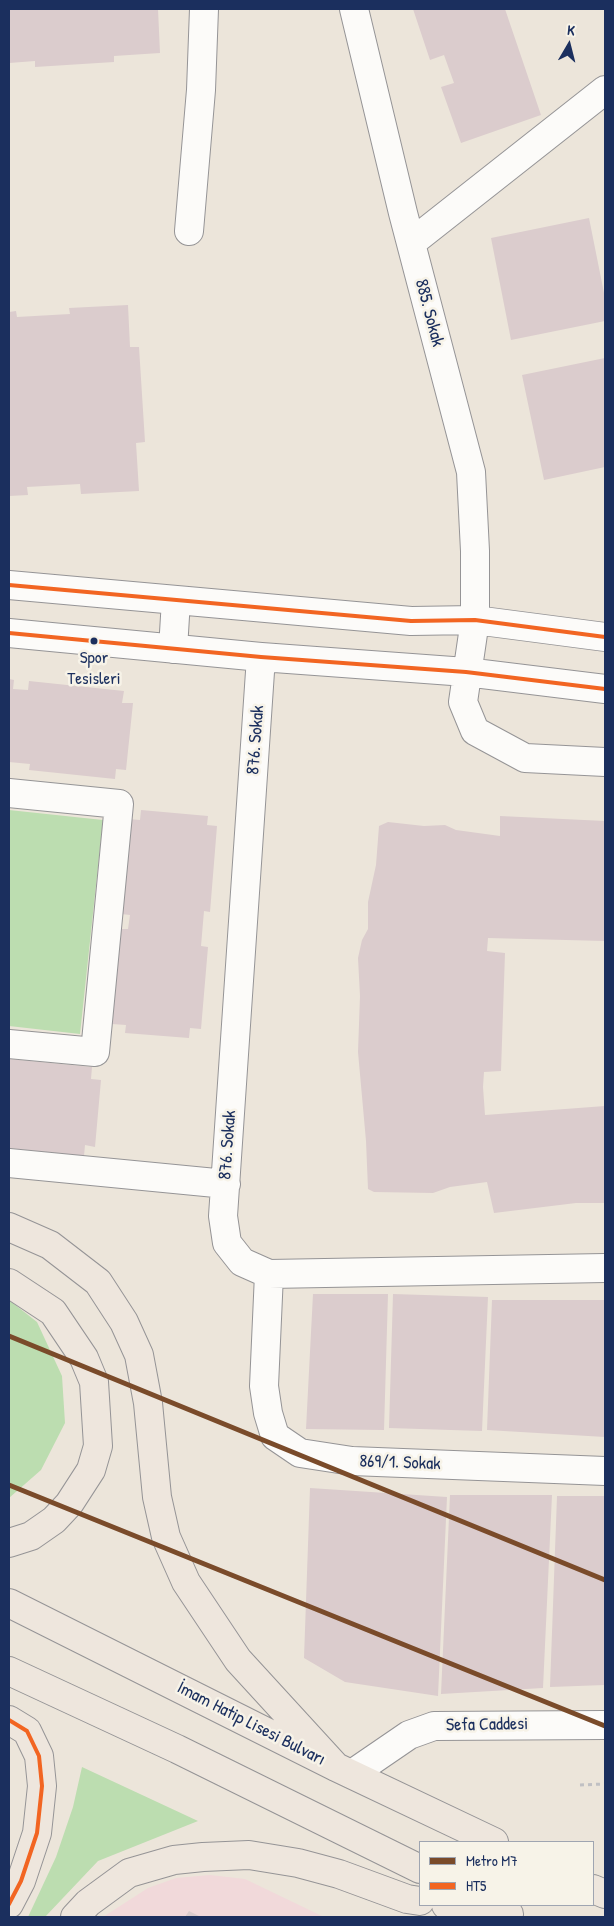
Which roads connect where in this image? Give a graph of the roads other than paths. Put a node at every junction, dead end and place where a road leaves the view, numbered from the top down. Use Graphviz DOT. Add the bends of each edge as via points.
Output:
graph roads {
  1 [pos="204,9"];
  2 [pos="354,9"];
  3 [pos="605,90"];
  4 [pos="190,231"];
  5 [pos="411,243"];
  6 [pos="9,585"];
  7 [pos="176,600"];
  8 [pos="475,620"];
  9 [pos="9,633"];
  10 [pos="605,637"];
  11 [pos="173,649"];
  12 [pos="261,657"];
  13 [pos="466,672"];
  14 [pos="605,689"];
  15 [pos="605,762"];
  16 [pos="9,793"];
  17 [pos="9,1044"];
  18 [pos="9,1163"];
  19 [pos="226,1184"];
  20 [pos="9,1227"];
  21 [pos="605,1268"];
  22 [pos="269,1274"];
  23 [pos="9,1283"];
  24 [pos="605,1471"];
  25 [pos="9,1543"];
  26 [pos="9,1603"];
  27 [pos="9,1671"];
  28 [pos="9,1720"];
  29 [pos="605,1725"];
  30 [pos="344,1771"];
  31 [pos="492,1841"];
  32 [pos="419,1869"];
  33 [pos="419,1901"];
  34 [pos="9,1904"];
  35 [pos="454,1906"];
  36 [pos="505,1912"];
  37 [pos="75,1917"];
  1 -- 4 [label="street"];
  2 -- 5 [label="street, 885. Sokak"];
  3 -- 5 [label="street"];
  5 -- 8 [label="street, 885. Sokak" via="470,472"];
  6 -- 7 [label="street"];
  7 -- 8 [label="street" via="411,621"];
  7 -- 11 [label="street"];
  8 -- 10 [label="street"];
  8 -- 13 [label="street, 885. Sokak"];
  9 -- 11 [label="street"];
  11 -- 12 [label="street"];
  12 -- 13 [label="street"];
  12 -- 19 [label="street, 876. Sokak"];
  13 -- 14 [label="street"];
  13 -- 15 [label="street, 885. Sokak" via="463,702 475,730 525,758"];
  16 -- 17 [label="street" via="119,804 95,1052"];
  18 -- 19 [label="street"];
  19 -- 22 [label="street, 876. Sokak" via="223,1216 228,1243 242,1262"];
  20 -- 30 [label="main road" via="50,1245 98,1282 124,1322 139,1355 148,1403 157,1498 166,1537 186,1582 238,1660"];
  21 -- 22 [label="street, 876. Sokak"];
  22 -- 24 [label="street, 869/1. Sokak" via="264,1386 268,1413 275,1436 300,1453 352,1461"];
  23 -- 25 [label="main road" via="53,1312 84,1358 94,1382 98,1446 91,1470 69,1504 32,1536"];
  26 -- 30 [label="main road, İmam Hatip Lisesi Bulvarı"];
  27 -- 32 [label="main road" via="177,1749"];
  28 -- 34 [label="main road" via="27,1731 39,1756 42,1786 37,1833 21,1882"];
  29 -- 30 [label="street, Sefa Caddesi" via="434,1726"];
  30 -- 31 [label="main road, İmam Hatip Lisesi Bulvarı"];
  33 -- 37 [label="main road" via="298,1863 249,1855 203,1857 174,1860 129,1874 88,1903"];
  35 -- 36 [label="main road"];
}
